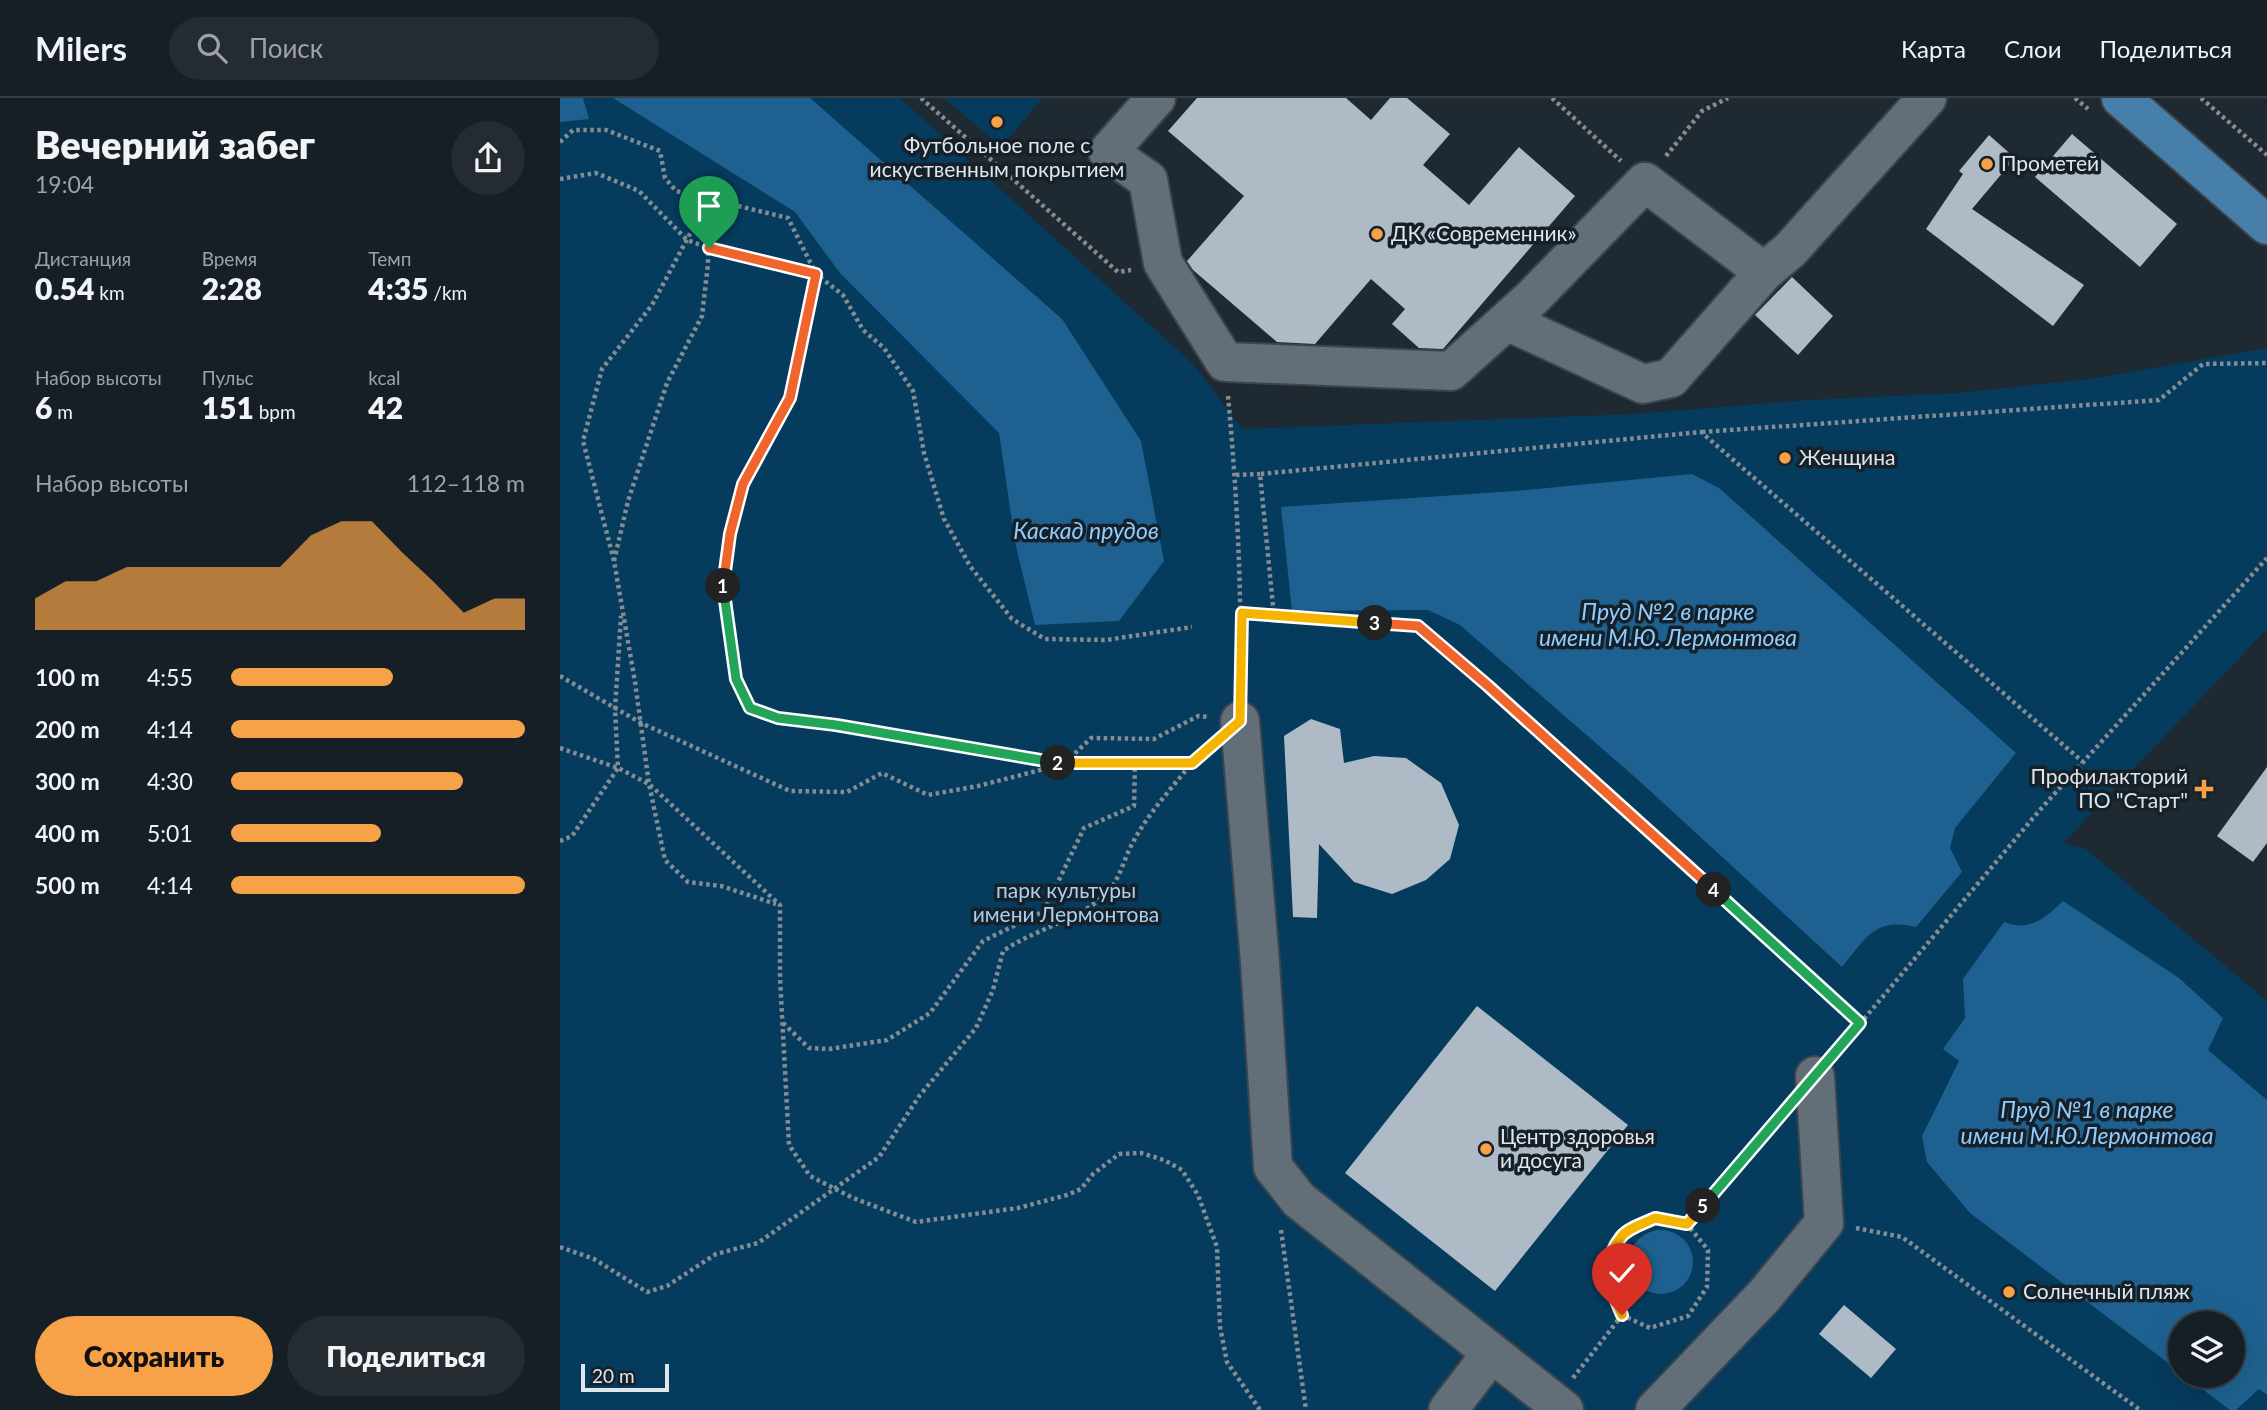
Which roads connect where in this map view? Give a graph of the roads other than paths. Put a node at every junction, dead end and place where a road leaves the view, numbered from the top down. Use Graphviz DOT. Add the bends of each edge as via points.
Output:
graph roads {
  1 [pos="1157,98"];
  2 [pos="1927,98"];
  3 [pos="2121,98"];
  4 [pos="2267,225"];
  5 [pos="1764,272"];
  6 [pos="1507,321"];
  7 [pos="1240,721"];
  8 [pos="1815,1076"];
  9 [pos="1491,1354"];
  10 [pos="1559,1406"];
  11 [pos="1448,1410"];
  12 [pos="1655,1410"];
  1 -- 6 [label="lane" via="1108,152 1148,180 1163,263 1225,362 1451,371"];
  2 -- 5 [label="lane" via="1790,250"];
  3 -- 4 [label="main road"];
  5 -- 6 [label="lane" via="1671,378 1643,384"];
  5 -- 6 [label="lane" via="1645,182"];
  7 -- 9 [label="lane" via="1273,1167 1298,1200"];
  8 -- 12 [label="lane" via="1824,1223 1765,1296"];
  9 -- 10 [label="lane"];
  9 -- 11 [label="lane"];
}
